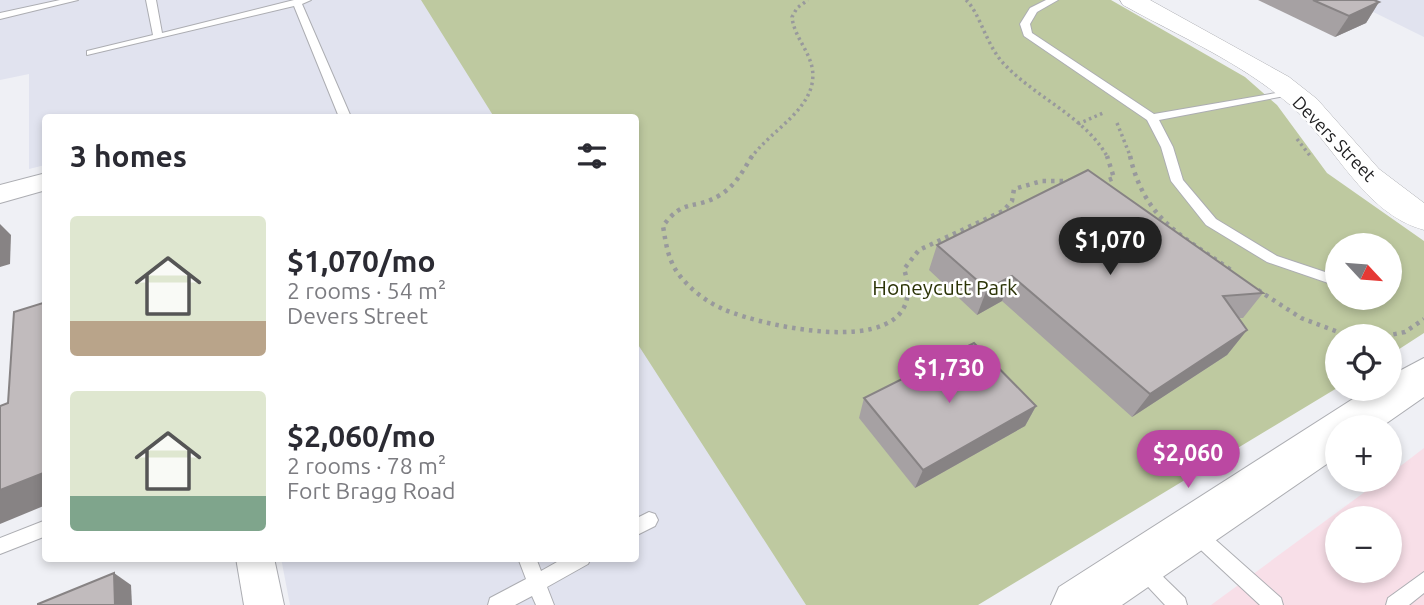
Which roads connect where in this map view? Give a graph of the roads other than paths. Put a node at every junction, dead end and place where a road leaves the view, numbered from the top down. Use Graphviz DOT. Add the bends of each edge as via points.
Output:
graph roads {
  1 [pos="73,0"];
  2 [pos="151,0"];
  3 [pos="1053,0"];
  4 [pos="1132,0"];
  5 [pos="302,1"];
  6 [pos="0,16"];
  7 [pos="158,37"];
  8 [pos="91,53"];
  9 [pos="1290,92"];
  10 [pos="344,114"];
  11 [pos="1152,118"];
  12 [pos="42,181"];
  13 [pos="0,194"];
  14 [pos="1424,219"];
  15 [pos="1325,277"];
  16 [pos="1424,375"];
  17 [pos="1364,415"];
  18 [pos="1325,441"];
  19 [pos="42,529"];
  20 [pos="1191,529"];
  21 [pos="0,546"];
  22 [pos="256,562"];
  23 [pos="529,562"];
  24 [pos="575,562"];
  25 [pos="1139,564"];
  26 [pos="1424,581"];
  27 [pos="538,583"];
  28 [pos="264,605"];
  29 [pos="497,605"];
  30 [pos="545,605"];
  31 [pos="1077,605"];
  32 [pos="1178,605"];
  33 [pos="1274,605"];
  34 [pos="1395,605"];
  1 -- 6 [label="lane"];
  2 -- 7 [label="lane"];
  3 -- 11 [label="lane" via="1033,10 1025,24 1027,34"];
  4 -- 9 [label="street, Devers Street"];
  5 -- 7 [label="lane"];
  5 -- 10 [label="lane"];
  7 -- 8 [label="lane"];
  9 -- 11 [label="lane"];
  9 -- 14 [label="street, Devers Street" via="1321,119 1360,169"];
  11 -- 15 [label="lane" via="1177,181 1211,222 1272,259"];
  12 -- 13 [label="street"];
  16 -- 17 [label="main road"];
  18 -- 20 [label="main road"];
  19 -- 21 [label="lane"];
  20 -- 25 [label="main road"];
  20 -- 33 [label="lane"];
  22 -- 28 [label="street"];
  23 -- 27 [label="lane"];
  24 -- 27 [label="lane"];
  25 -- 31 [label="main road"];
  25 -- 32 [label="lane"];
  26 -- 34 [label="lane"];
  27 -- 29 [label="lane"];
  27 -- 30 [label="lane"];
}
